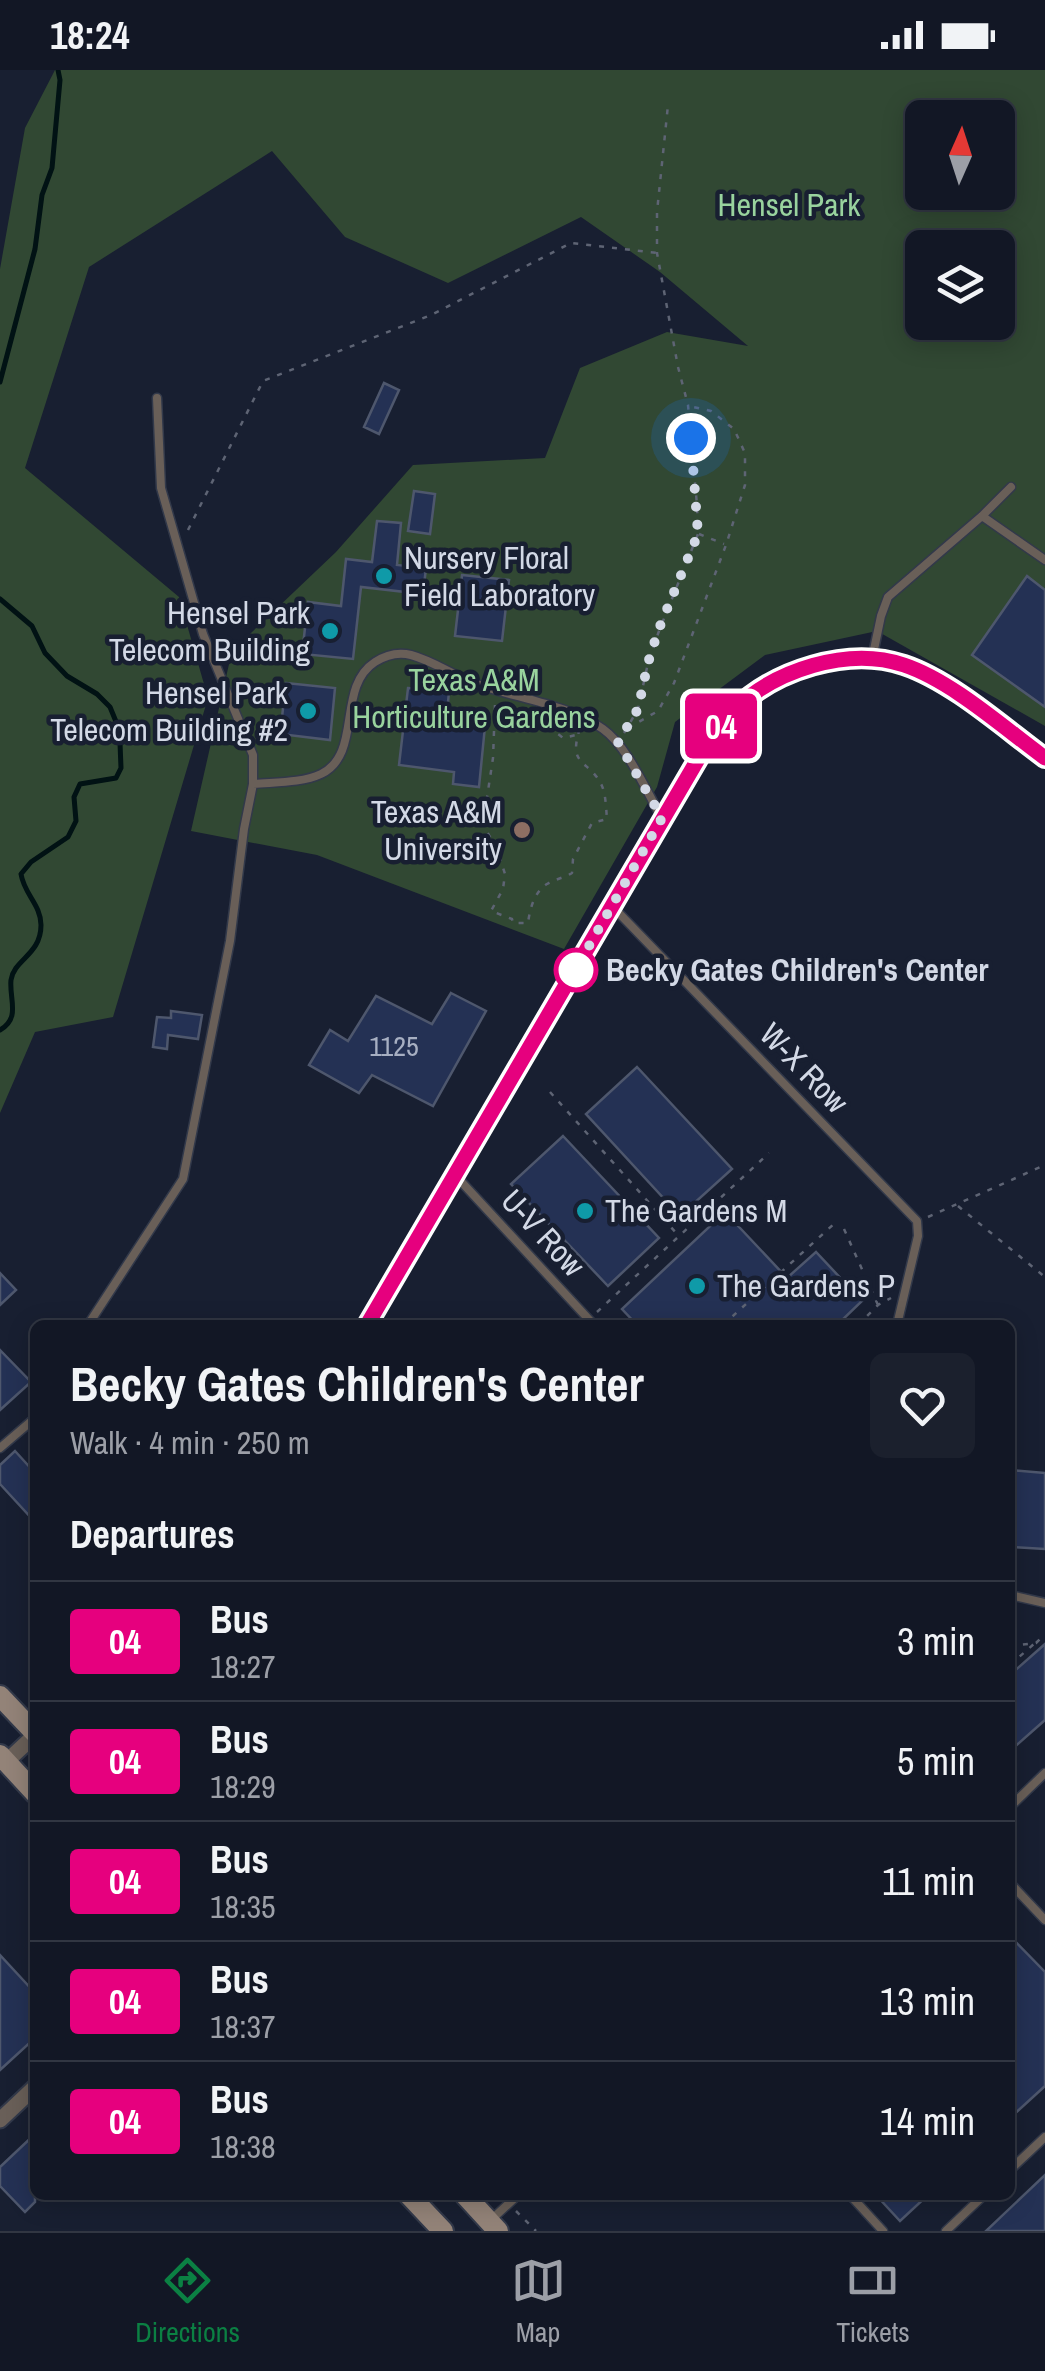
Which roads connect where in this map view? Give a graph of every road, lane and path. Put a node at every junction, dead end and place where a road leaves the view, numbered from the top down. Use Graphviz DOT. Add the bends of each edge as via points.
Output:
graph roads {
  1 [pos="668,105"];
  2 [pos="656,253"];
  3 [pos="158,398"];
  4 [pos="688,405"];
  5 [pos="1011,487"];
  6 [pos="982,516"];
  7 [pos="698,534"];
  8 [pos="726,545"];
  9 [pos="178,549"];
  10 [pos="1045,560"];
  11 [pos="872,658"];
  12 [pos="492,689"];
  13 [pos="583,718"];
  14 [pos="495,722"];
  15 [pos="627,729"];
  16 [pos="578,734"];
  17 [pos="618,742"];
  18 [pos="1045,758"];
  19 [pos="253,784"];
  20 [pos="662,818"];
  21 [pos="613,906"];
  22 [pos="550,1092"];
  23 [pos="769,1153"];
  24 [pos="1045,1166"];
  25 [pos="455,1175"];
  26 [pos="956,1206"];
  27 [pos="917,1221"];
  28 [pos="836,1222"];
  29 [pos="844,1229"];
  30 [pos="678,1236"];
  31 [pos="1045,1277"];
  32 [pos="905,1289"];
  33 [pos="878,1305"];
  34 [pos="91,1320"];
  35 [pos="370,1320"];
  36 [pos="589,1320"];
  37 [pos="593,1320"];
  38 [pos="728,1320"];
  39 [pos="863,1320"];
  40 [pos="897,1320"];
  41 [pos="30,1422"];
  42 [pos="0,1448"];
  43 [pos="1015,1596"];
  44 [pos="1045,1604"];
  45 [pos="1045,1634"];
  46 [pos="1036,1643"];
  47 [pos="1015,1645"];
  48 [pos="1015,1661"];
  49 [pos="0,1696"];
  50 [pos="30,1729"];
  51 [pos="30,1738"];
  52 [pos="3,1759"];
  53 [pos="1045,1774"];
  54 [pos="30,1788"];
  55 [pos="1015,1802"];
  56 [pos="1015,1888"];
  57 [pos="1045,1920"];
  58 [pos="30,2093"];
  59 [pos="0,2120"];
  60 [pos="1045,2137"];
  61 [pos="1015,2165"];
  62 [pos="414,2200"];
  63 [pos="469,2200"];
  64 [pos="514,2200"];
  65 [pos="855,2200"];
  66 [pos="979,2200"];
  67 [pos="520,2214"];
  68 [pos="489,2228"];
  69 [pos="443,2231"];
  70 [pos="536,2231"];
  71 [pos="883,2231"];
  72 [pos="946,2231"];
  1 -- 2 [label="path"];
  2 -- 4 [label="path"];
  2 -- 9 [label="path" via="570,243 430,314 264,381"];
  3 -- 9 [label="lane" via="161,488"];
  4 -- 7 [label="path"];
  4 -- 8 [label="path" via="734,428 745,454 745,485"];
  5 -- 6 [label="lane"];
  6 -- 10 [label="lane"];
  6 -- 11 [label="lane" via="888,598"];
  7 -- 8 [label="path"];
  7 -- 15 [label="path"];
  8 -- 15 [label="path" via="674,683 658,711"];
  9 -- 19 [label="lane" via="203,634 253,755"];
  11 -- 18 [label="street" via="903,664 948,686"];
  11 -- 20 [label="street" via="797,670 754,694 720,726"];
  12 -- 13 [label="lane"];
  12 -- 14 [label="path"];
  12 -- 19 [label="lane" via="414,656 386,656 357,682 338,759 322,774"];
  13 -- 16 [label="path"];
  13 -- 17 [label="lane"];
  14 -- 16 [label="path" via="563,738"];
  14 -- 16 [label="path" via="484,824 506,874 490,911 513,923 528,923 545,885 572,873 592,823 607,819 602,784 578,758"];
  15 -- 17 [label="path"];
  17 -- 20 [label="lane"];
  19 -- 34 [label="lane" via="183,1179"];
  20 -- 21 [label="street"];
  21 -- 25 [label="street"];
  21 -- 27 [label="lane, W-X Row"];
  22 -- 30 [label="path"];
  23 -- 30 [label="path"];
  24 -- 26 [label="path"];
  25 -- 35 [label="street"];
  25 -- 36 [label="lane, U-V Row"];
  26 -- 27 [label="path"];
  26 -- 31 [label="path"];
  27 -- 32 [label="lane"];
  28 -- 38 [label="path"];
  29 -- 33 [label="path"];
  30 -- 37 [label="path"];
  32 -- 33 [label="path"];
  32 -- 40 [label="lane"];
  33 -- 39 [label="path"];
  41 -- 42 [label="lane"];
  43 -- 44 [label="lane"];
  45 -- 46 [label="path"];
  46 -- 47 [label="path"];
  46 -- 48 [label="path"];
  49 -- 50 [label="main road"];
  51 -- 52 [label="street"];
  52 -- 54 [label="main road"];
  53 -- 55 [label="lane"];
  56 -- 57 [label="lane"];
  58 -- 59 [label="street"];
  60 -- 61 [label="lane"];
  62 -- 69 [label="main road"];
  63 -- 68 [label="main road"];
  64 -- 68 [label="lane"];
  65 -- 71 [label="lane"];
  66 -- 72 [label="lane"];
  67 -- 70 [label="path"];
}
